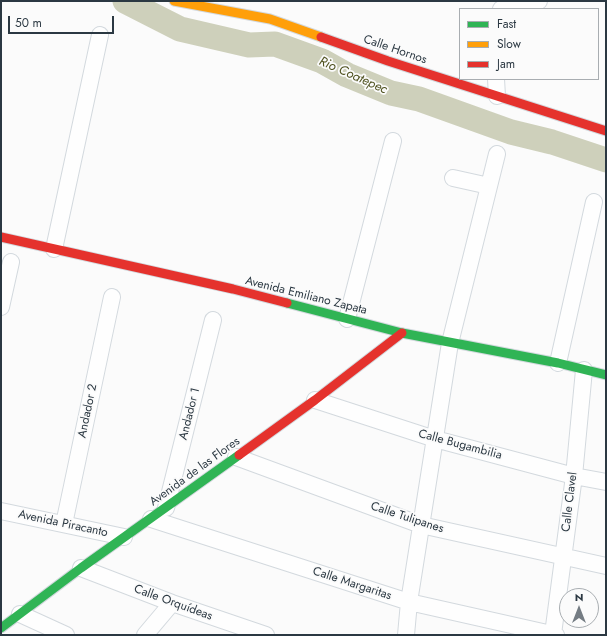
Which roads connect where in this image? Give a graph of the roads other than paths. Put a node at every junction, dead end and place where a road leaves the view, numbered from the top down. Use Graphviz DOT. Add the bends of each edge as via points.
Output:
graph roads {
  1 [pos="174,1"];
  2 [pos="539,1"];
  3 [pos="503,8"];
  4 [pos="100,36"];
  5 [pos="496,80"];
  6 [pos="496,96"];
  7 [pos="606,131"];
  8 [pos="393,141"];
  9 [pos="497,154"];
  10 [pos="453,178"];
  11 [pos="489,186"];
  12 [pos="594,202"];
  13 [pos="1,238"];
  14 [pos="54,249"];
  15 [pos="11,262"];
  16 [pos="112,297"];
  17 [pos="1,307"];
  18 [pos="347,319"];
  19 [pos="213,320"];
  20 [pos="402,333"];
  21 [pos="450,343"];
  22 [pos="558,363"];
  23 [pos="584,370"];
  24 [pos="606,374"];
  25 [pos="315,400"];
  26 [pos="435,440"];
  27 [pos="236,457"];
  28 [pos="574,476"];
  29 [pos="606,482"];
  30 [pos="166,508"];
  31 [pos="1,510"];
  32 [pos="151,519"];
  33 [pos="64,524"];
  34 [pos="421,525"];
  35 [pos="124,537"];
  36 [pos="564,557"];
  37 [pos="606,566"];
  38 [pos="81,568"];
  39 [pos="409,602"];
  40 [pos="172,603"];
  41 [pos="20,614"];
  42 [pos="1,628"];
  43 [pos="511,630"];
  44 [pos="63,634"];
  45 [pos="257,634"];
  46 [pos="145,635"];
  47 [pos="406,635"];
  48 [pos="555,635"];
  1 -- 6 [label="street, Calle Hornos" via="270,19"];
  2 -- 3 [label="street" via="515,3"];
  4 -- 14 [label="street"];
  5 -- 6 [label="street"];
  6 -- 7 [label="street, Calle Hornos"];
  8 -- 18 [label="street"];
  9 -- 11 [label="street"];
  10 -- 11 [label="street"];
  11 -- 21 [label="street"];
  12 -- 22 [label="street"];
  13 -- 14 [label="street, Avenida Emiliano Zapata"];
  14 -- 18 [label="street, Avenida Emiliano Zapata" via="233,289"];
  15 -- 17 [label="street"];
  16 -- 33 [label="street, Andador 2"];
  18 -- 20 [label="street, Avenida Emiliano Zapata"];
  19 -- 30 [label="street, Andador 1"];
  20 -- 21 [label="street, Avenida Emiliano Zapata"];
  20 -- 25 [label="street, Avenida de las Flores"];
  21 -- 22 [label="street, Avenida Emiliano Zapata"];
  21 -- 26 [label="street"];
  22 -- 23 [label="street, Avenida Emiliano Zapata"];
  23 -- 24 [label="street, Avenida Emiliano Zapata"];
  23 -- 28 [label="street, Calle Clavel"];
  25 -- 26 [label="street, Calle Bugambilia"];
  25 -- 27 [label="street, Avenida de las Flores"];
  26 -- 28 [label="street, Calle Bugambilia"];
  26 -- 34 [label="street"];
  27 -- 30 [label="street, Avenida de las Flores"];
  27 -- 34 [label="street, Calle Tulipanes"];
  28 -- 29 [label="street, Calle Bugambilia"];
  28 -- 36 [label="street, Calle Clavel"];
  30 -- 32 [label="street, Avenida de las Flores"];
  31 -- 33 [label="street, Avenida Piracanto"];
  32 -- 35 [label="street, Avenida de las Flores"];
  32 -- 39 [label="street, Calle Margaritas"];
  33 -- 35 [label="street, Avenida Piracanto"];
  34 -- 36 [label="street, Calle Tulipanes"];
  34 -- 39 [label="street"];
  35 -- 38 [label="street, Avenida de las Flores"];
  36 -- 37 [label="street, Calle Tulipanes"];
  36 -- 48 [label="street, Calle Clavel"];
  38 -- 40 [label="street, Calle Orquídeas"];
  38 -- 41 [label="street, Avenida de las Flores"];
  39 -- 43 [label="street, Calle Margaritas"];
  39 -- 47 [label="street"];
  40 -- 45 [label="street, Calle Orquídeas"];
  40 -- 46 [label="street"];
  41 -- 42 [label="street, Avenida de las Flores"];
  41 -- 44 [label="street"];
  43 -- 48 [label="street, Calle Margaritas"];
}
